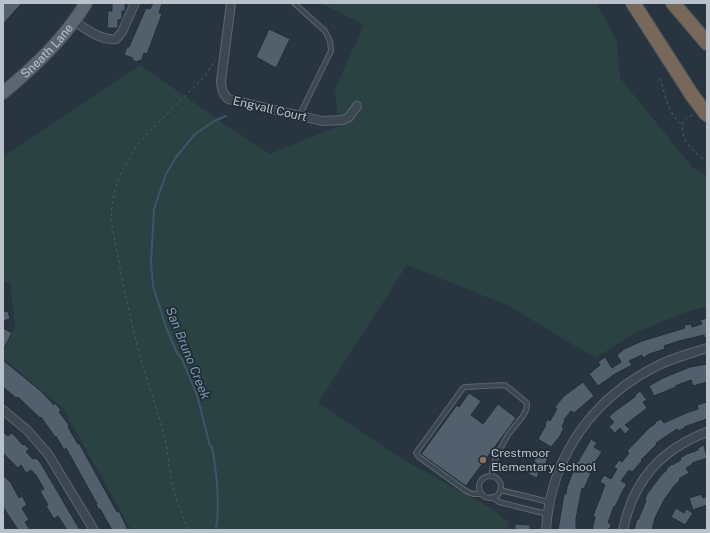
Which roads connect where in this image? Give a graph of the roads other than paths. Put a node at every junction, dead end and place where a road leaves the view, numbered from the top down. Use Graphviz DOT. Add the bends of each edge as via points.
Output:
graph roads {
  1 [pos="86,3"];
  2 [pos="135,3"];
  3 [pos="230,3"];
  4 [pos="294,3"];
  5 [pos="633,3"];
  6 [pos="673,3"];
  7 [pos="74,21"];
  8 [pos="707,43"];
  9 [pos="3,93"];
  10 [pos="357,106"];
  11 [pos="701,114"];
  12 [pos="299,116"];
  13 [pos="707,348"];
  14 [pos="3,410"];
  15 [pos="707,432"];
  16 [pos="492,476"];
  17 [pos="500,490"];
  18 [pos="482,494"];
  19 [pos="492,497"];
  20 [pos="549,502"];
  21 [pos="547,514"];
  22 [pos="94,530"];
  23 [pos="546,530"];
  24 [pos="623,530"];
  1 -- 7 [label="main road, Sneath Lane"];
  2 -- 7 [label="street" via="122,32 116,39 109,40"];
  3 -- 12 [label="street, Engvall Court" via="221,82 223,94 234,102"];
  4 -- 12 [label="lane" via="326,31 331,51"];
  5 -- 11 [label="highway, bridge" via="692,95"];
  6 -- 8 [label="highway"];
  7 -- 9 [label="main road, Sneath Lane" via="42,58"];
  10 -- 12 [label="street, Engvall Court" via="349,117 343,120 322,121"];
  13 -- 20 [label="street" via="652,369 632,380 603,403 571,445"];
  14 -- 22 [label="street" via="27,430 48,454"];
  15 -- 24 [label="street" via="674,449 649,472 630,503"];
  16 -- 17 [label="lane" via="500,482"];
  16 -- 18 [label="lane" via="481,481 479,487"];
  16 -- 18 [label="lane" via="492,466 508,434 520,421 527,403 505,385 465,387 416,453 466,491"];
  17 -- 19 [label="lane"];
  17 -- 20 [label="lane"];
  18 -- 19 [label="lane"];
  19 -- 21 [label="lane" via="499,502"];
  20 -- 21 [label="street"];
  21 -- 23 [label="street"];
}
